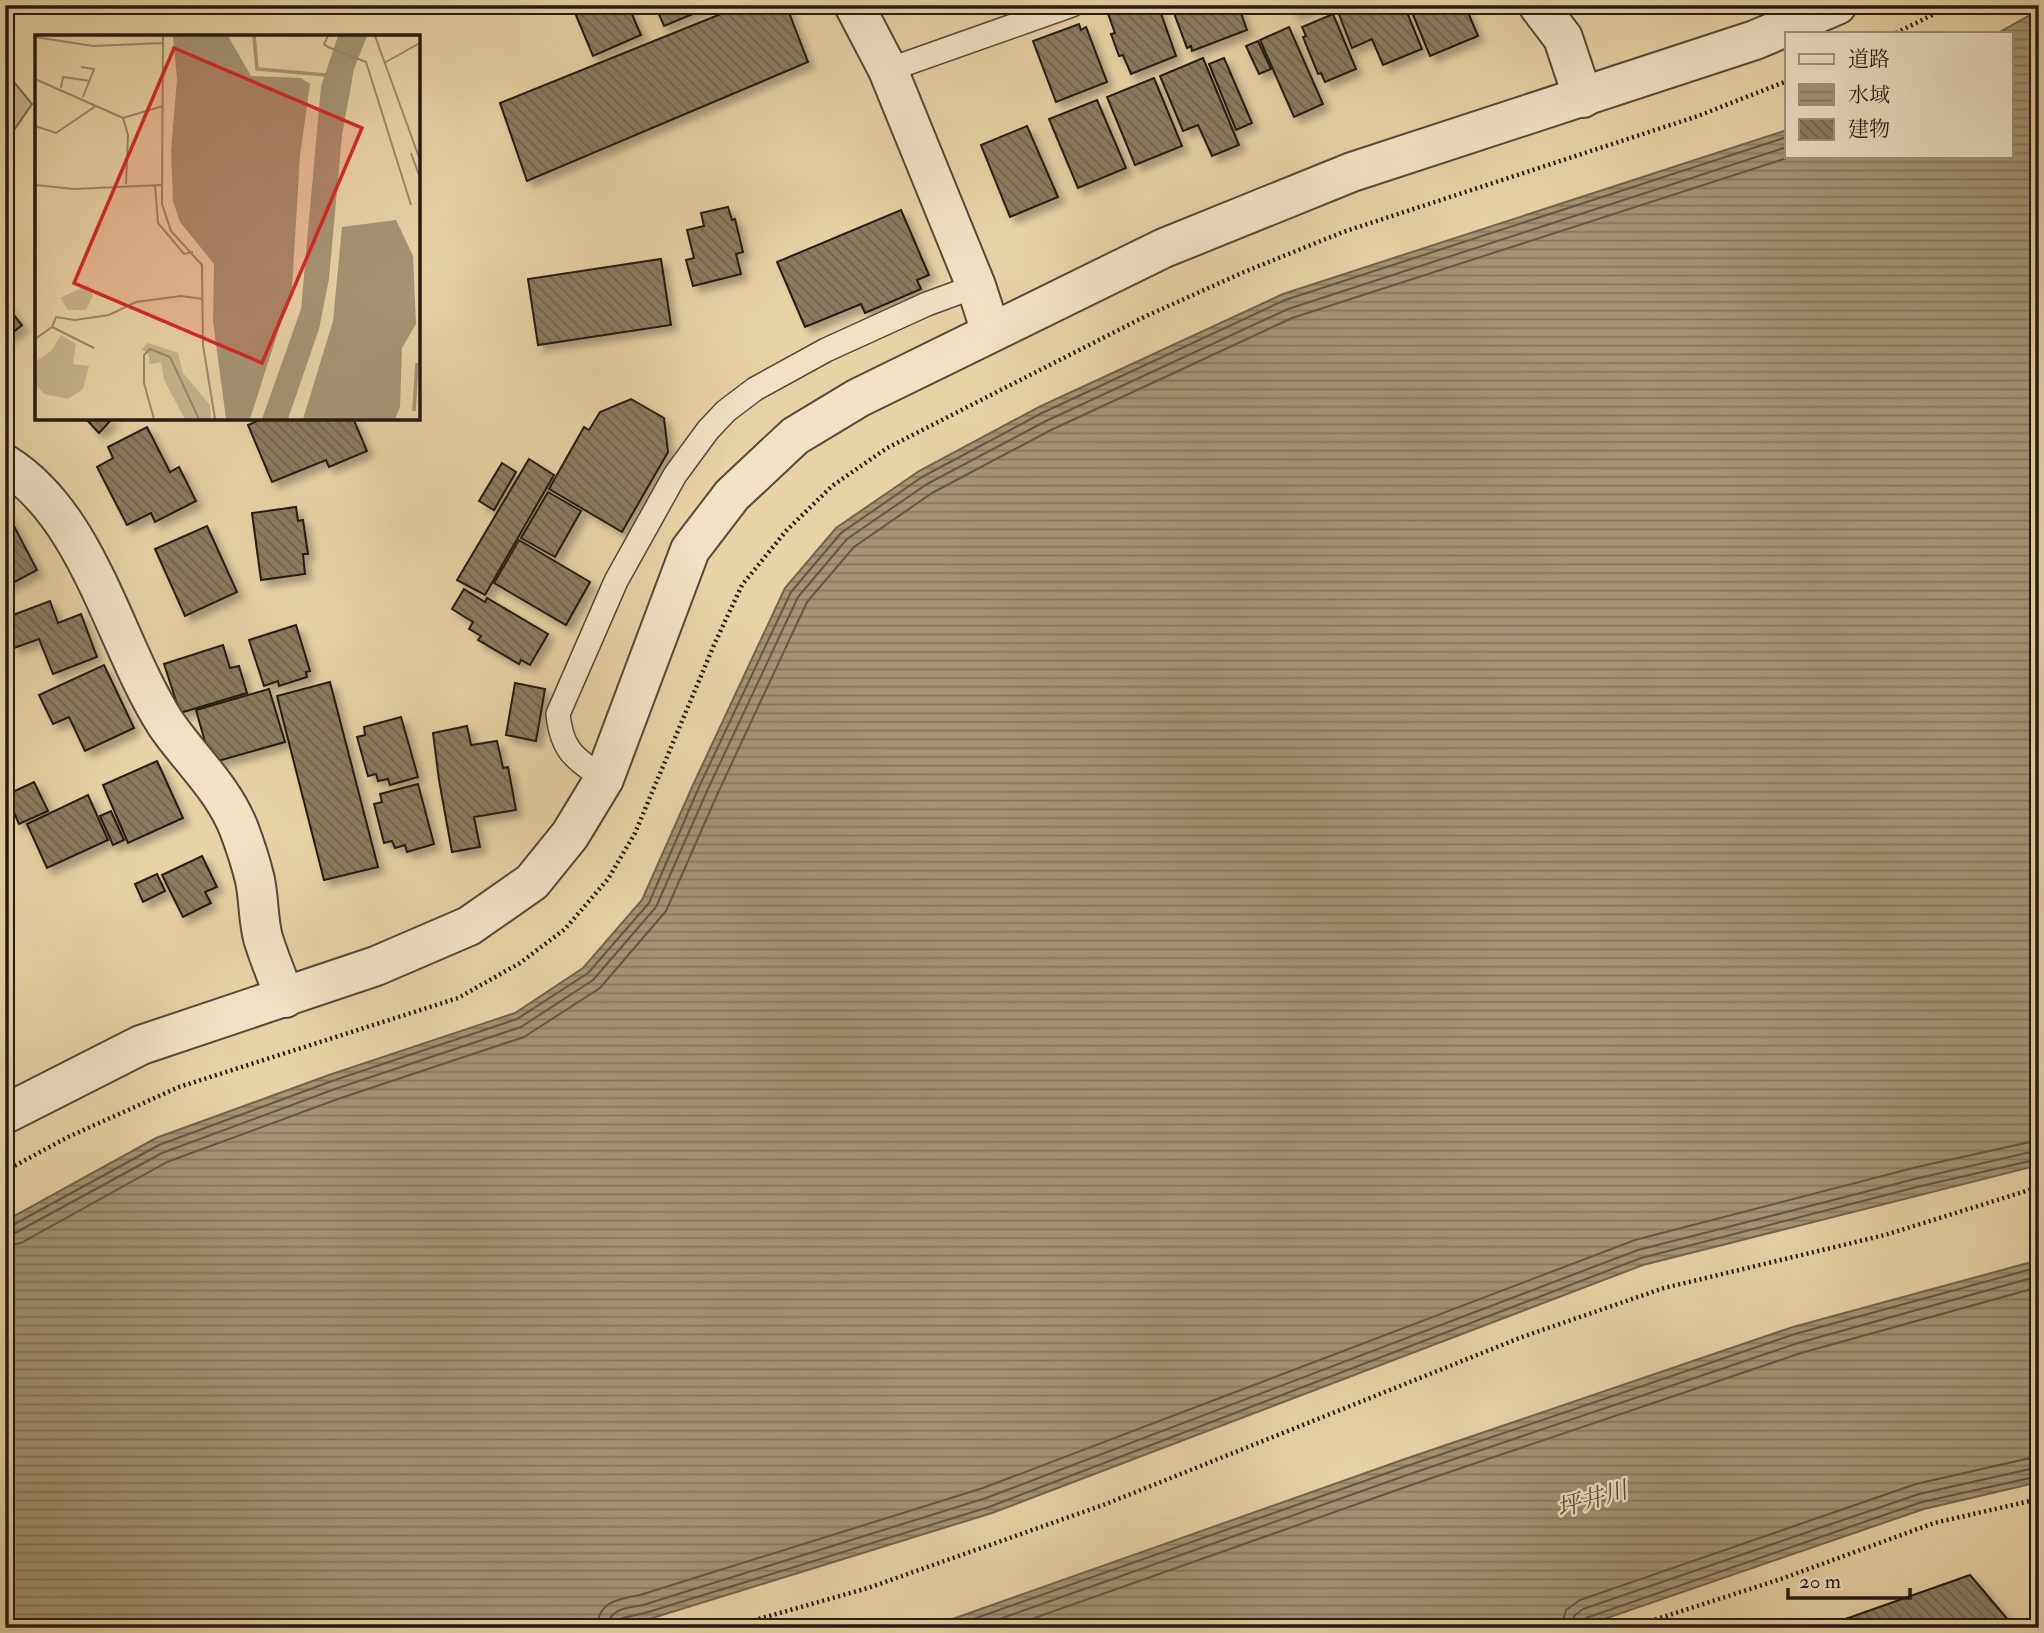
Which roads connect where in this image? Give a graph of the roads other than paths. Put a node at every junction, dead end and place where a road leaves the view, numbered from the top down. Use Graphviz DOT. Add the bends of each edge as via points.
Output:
graph roads {
  1 [pos="854,5"];
  2 [pos="1072,5"];
  3 [pos="1538,5"];
  4 [pos="1837,5"];
  5 [pos="888,70"];
  6 [pos="1583,98"];
  7 [pos="976,286"];
  8 [pos="991,332"];
  9 [pos="5,464"];
  10 [pos="604,779"];
  11 [pos="285,998"];
  12 [pos="5,1114"];
  1 -- 5 [label="street"];
  2 -- 5 [label="lane"];
  3 -- 6 [label="street" via="1563,38"];
  4 -- 6 [label="street" via="1755,40"];
  5 -- 7 [label="street"];
  6 -- 8 [label="street" via="1352,172 1164,248"];
  7 -- 8 [label="street"];
  7 -- 10 [label="lane" via="826,350 755,389 708,430 675,475 616,581 558,715 560,737 576,758"];
  8 -- 10 [label="street" via="858,398 795,436 732,495 690,550"];
  9 -- 11 [label="street" via="23,475 59,515 166,724 215,787 239,827 254,878 263,937"];
  10 -- 11 [label="street" via="570,835 532,882 469,926"];
  11 -- 12 [label="street" via="141,1045"];
}
